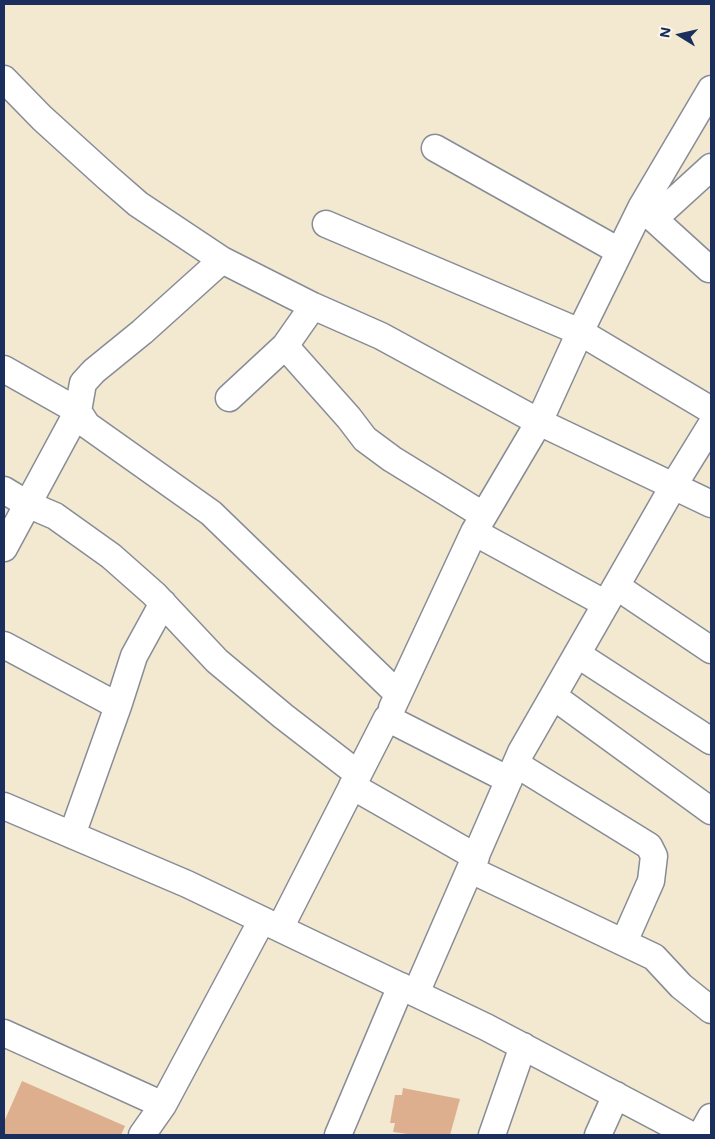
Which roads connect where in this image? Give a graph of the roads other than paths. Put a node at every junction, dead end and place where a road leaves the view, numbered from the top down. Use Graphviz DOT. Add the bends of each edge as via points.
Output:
graph roads {
  1 [pos="4,79"];
  2 [pos="711,90"];
  3 [pos="435,148"];
  4 [pos="711,167"];
  5 [pos="648,212"];
  6 [pos="326,224"];
  7 [pos="619,252"];
  8 [pos="222,260"];
  9 [pos="710,270"];
  10 [pos="313,306"];
  11 [pos="580,332"];
  12 [pos="285,346"];
  13 [pos="4,369"];
  14 [pos="230,398"];
  15 [pos="78,410"];
  16 [pos="711,410"];
  17 [pos="540,422"];
  18 [pos="711,425"];
  19 [pos="674,485"];
  20 [pos="4,490"];
  21 [pos="27,504"];
  22 [pos="711,504"];
  23 [pos="479,523"];
  24 [pos="4,548"];
  25 [pos="611,595"];
  26 [pos="163,603"];
  27 [pos="4,645"];
  28 [pos="711,650"];
  29 [pos="577,654"];
  30 [pos="398,694"];
  31 [pos="553,696"];
  32 [pos="118,706"];
  33 [pos="387,718"];
  34 [pos="711,741"];
  35 [pos="512,772"];
  36 [pos="355,780"];
  37 [pos="4,806"];
  38 [pos="711,811"];
  39 [pos="72,835"];
  40 [pos="473,864"];
  41 [pos="271,924"];
  42 [pos="624,942"];
  43 [pos="408,990"];
  44 [pos="711,1010"];
  45 [pos="4,1033"];
  46 [pos="523,1046"];
  47 [pos="616,1095"];
  48 [pos="163,1105"];
  49 [pos="711,1117"];
  50 [pos="142,1135"];
  51 [pos="338,1135"];
  52 [pos="492,1135"];
  53 [pos="598,1135"];
  54 [pos="691,1135"];
  55 [pos="701,1135"];
  1 -- 8 [label="street" via="119,188"];
  2 -- 5 [label="street"];
  3 -- 7 [label="street"];
  4 -- 5 [label="street"];
  5 -- 7 [label="street"];
  5 -- 9 [label="street"];
  6 -- 11 [label="street"];
  7 -- 11 [label="street"];
  8 -- 10 [label="street"];
  8 -- 15 [label="street" via="83,382"];
  10 -- 12 [label="street"];
  10 -- 17 [label="street" via="381,336"];
  11 -- 16 [label="street"];
  11 -- 17 [label="street"];
  12 -- 14 [label="street"];
  12 -- 23 [label="street" via="365,439"];
  13 -- 15 [label="street"];
  15 -- 21 [label="street"];
  15 -- 30 [label="street" via="87,425 211,514"];
  17 -- 19 [label="street"];
  17 -- 23 [label="street"];
  18 -- 19 [label="street"];
  19 -- 22 [label="street"];
  19 -- 25 [label="street"];
  20 -- 21 [label="street"];
  21 -- 24 [label="street"];
  21 -- 26 [label="street" via="55,516 111,556"];
  23 -- 25 [label="street"];
  23 -- 30 [label="street"];
  25 -- 28 [label="street"];
  25 -- 29 [label="street"];
  26 -- 32 [label="street" via="134,656"];
  26 -- 36 [label="street" via="217,661"];
  27 -- 32 [label="street"];
  29 -- 31 [label="street"];
  29 -- 34 [label="street"];
  30 -- 33 [label="street"];
  31 -- 35 [label="street"];
  31 -- 38 [label="street"];
  32 -- 39 [label="street"];
  33 -- 35 [label="street"];
  33 -- 36 [label="street"];
  35 -- 40 [label="street"];
  35 -- 42 [label="street" via="649,846 654,856 651,881"];
  36 -- 40 [label="street"];
  36 -- 41 [label="street"];
  37 -- 39 [label="street"];
  39 -- 41 [label="street"];
  40 -- 42 [label="street"];
  40 -- 43 [label="street"];
  41 -- 43 [label="street"];
  41 -- 48 [label="street"];
  42 -- 44 [label="street" via="654,957 681,986"];
  43 -- 46 [label="street"];
  43 -- 51 [label="street"];
  45 -- 48 [label="street"];
  46 -- 47 [label="street"];
  46 -- 52 [label="street"];
  47 -- 53 [label="street"];
  47 -- 54 [label="street"];
  48 -- 50 [label="street"];
  49 -- 55 [label="street"];
}
